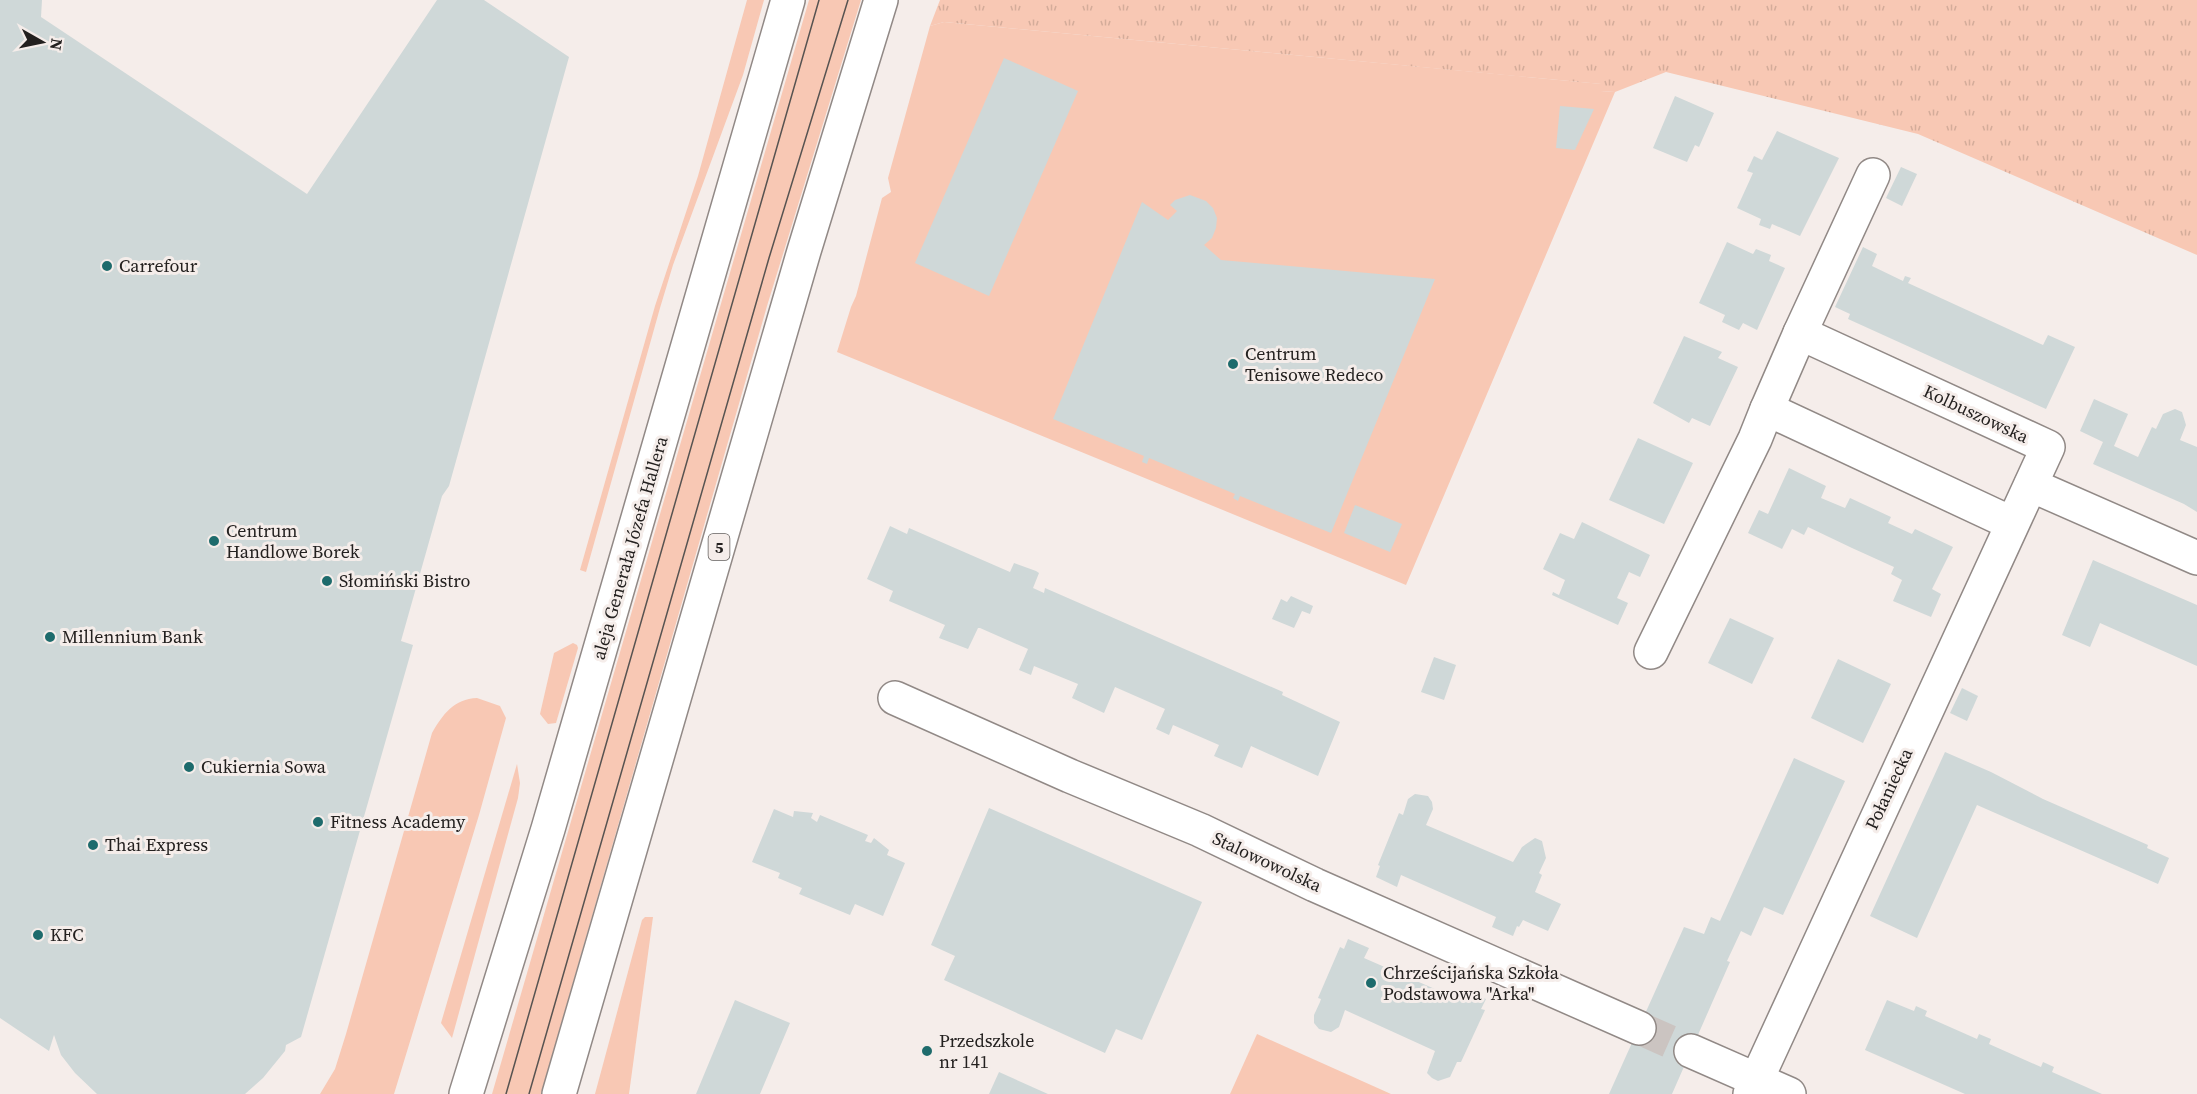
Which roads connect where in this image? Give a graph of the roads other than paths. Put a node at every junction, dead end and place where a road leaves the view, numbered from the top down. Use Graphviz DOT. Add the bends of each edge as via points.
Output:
graph roads {
  1 [pos="789,0"];
  2 [pos="881,0"];
  3 [pos="1873,175"];
  4 [pos="1800,333"];
  5 [pos="1767,409"];
  6 [pos="2031,485"];
  7 [pos="2011,523"];
  8 [pos="2197,558"];
  9 [pos="1651,652"];
  10 [pos="895,698"];
  11 [pos="1640,1028"];
  12 [pos="1691,1051"];
  13 [pos="1753,1087"];
  14 [pos="466,1094"];
  15 [pos="559,1094"];
  16 [pos="1789,1094"];
  1 -- 14 [label="street, aleja Generała Józefa Hallera" via="546,836"];
  2 -- 15 [label="street, 5" via="807,240"];
  3 -- 4 [label="street"];
  4 -- 5 [label="street"];
  4 -- 6 [label="street, Kolbuszowska" via="2048,447"];
  5 -- 7 [label="street"];
  5 -- 9 [label="street"];
  6 -- 7 [label="street, Połaniecka"];
  6 -- 8 [label="street"];
  7 -- 13 [label="street, Połaniecka"];
  10 -- 11 [label="street, Stalowowolska"];
  12 -- 13 [label="street"];
  13 -- 16 [label="street"];
}
